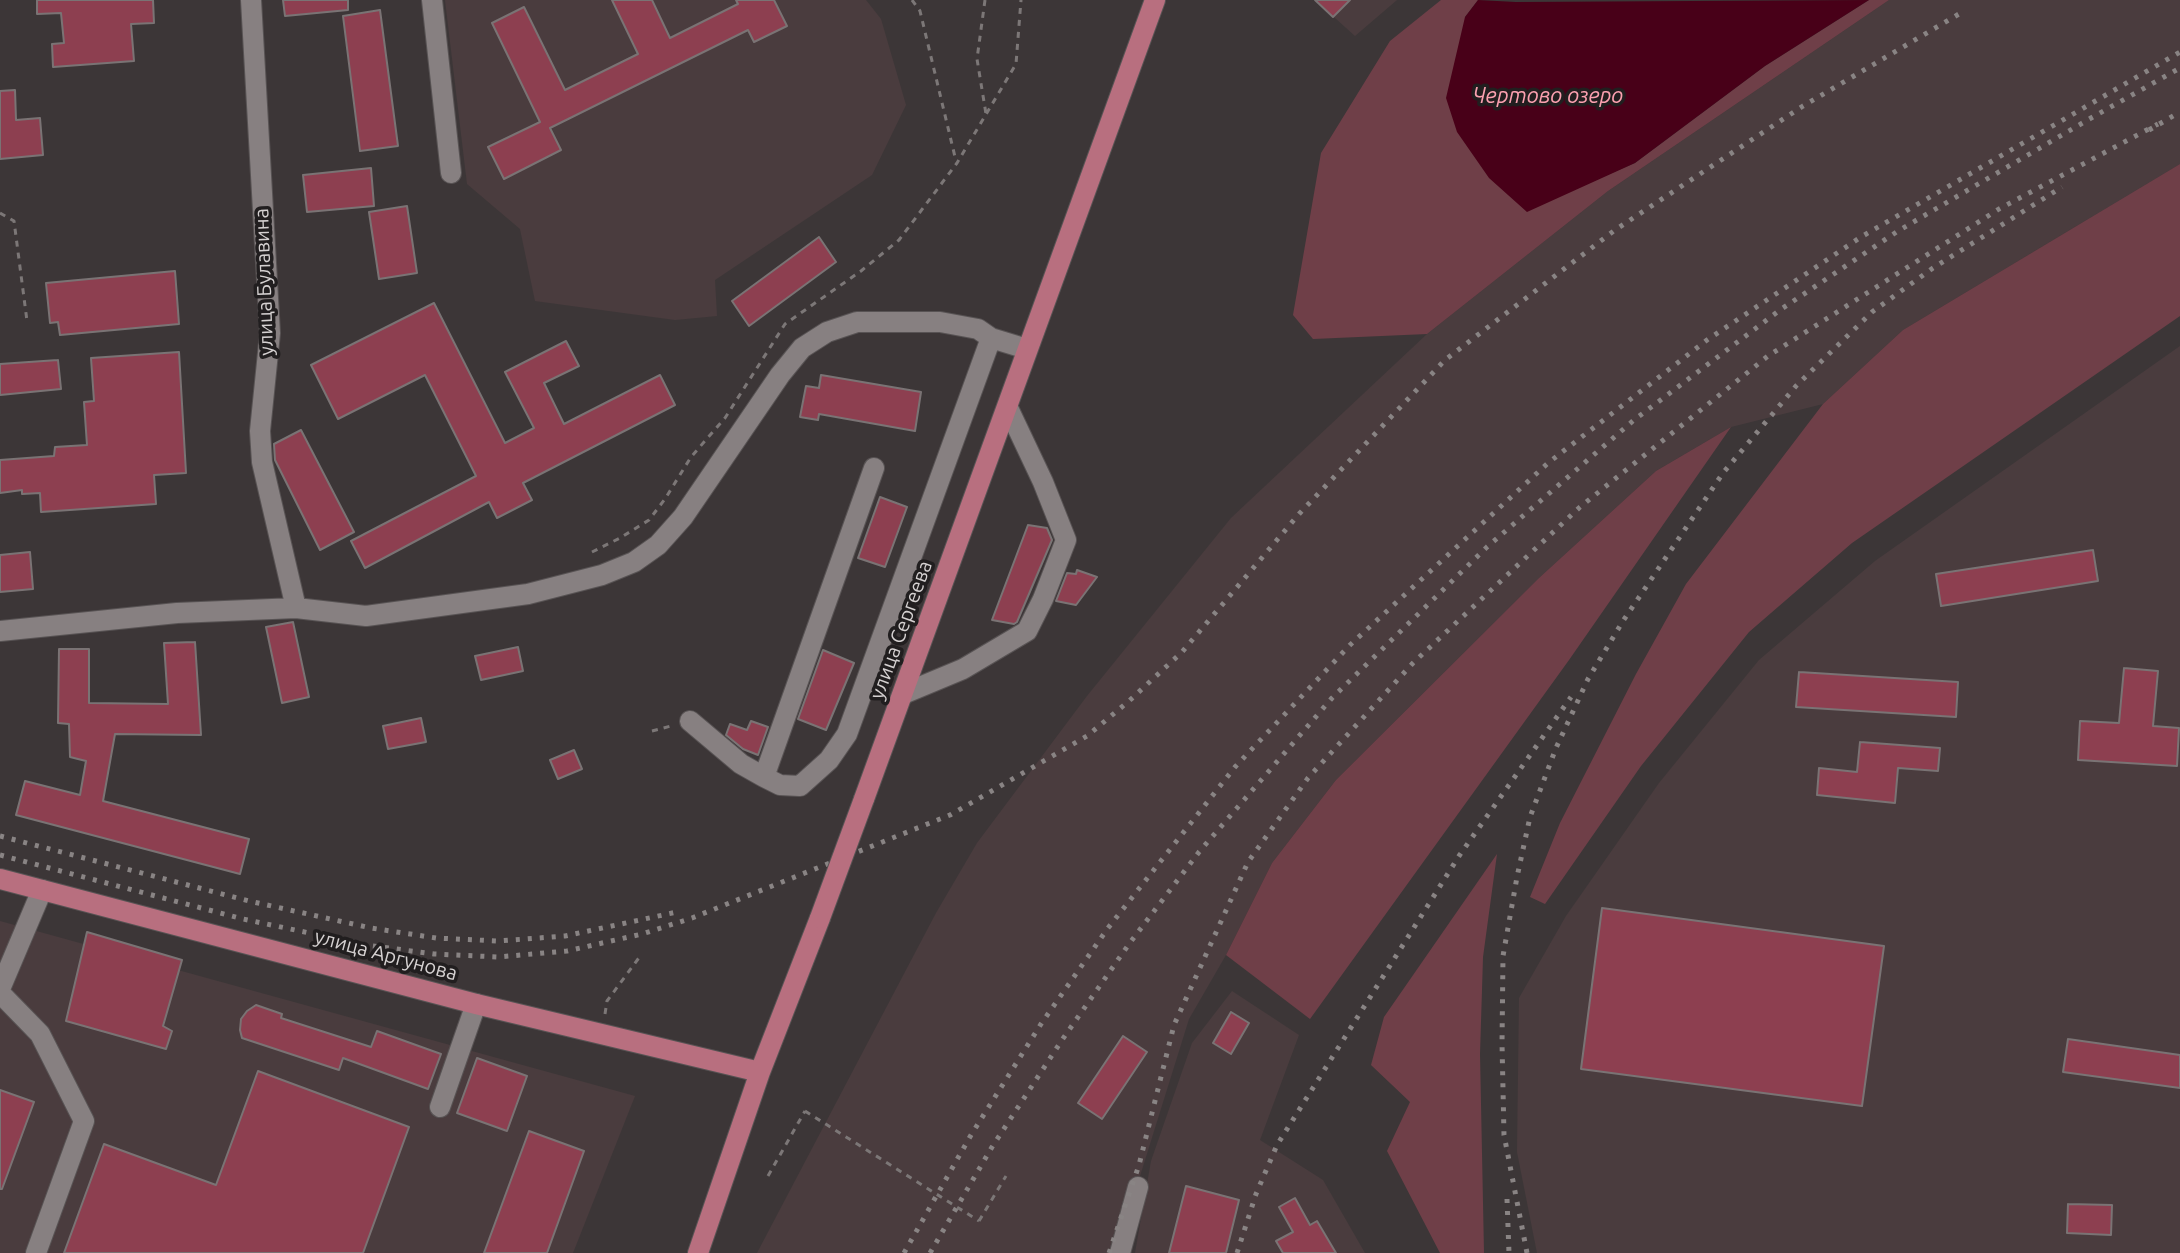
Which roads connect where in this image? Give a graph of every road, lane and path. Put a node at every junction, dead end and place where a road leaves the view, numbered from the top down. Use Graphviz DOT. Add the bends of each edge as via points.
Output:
graph roads {
  1 [pos="251,0"];
  2 [pos="432,0"];
  3 [pos="912,0"];
  4 [pos="985,0"];
  5 [pos="1021,0"];
  6 [pos="1155,0"];
  7 [pos="1164,0"];
  8 [pos="1148,23"];
  9 [pos="986,114"];
  10 [pos="957,163"];
  11 [pos="451,173"];
  12 [pos="0,213"];
  13 [pos="27,321"];
  14 [pos="991,338"];
  15 [pos="1027,349"];
  16 [pos="1008,408"];
  17 [pos="874,468"];
  18 [pos="592,552"];
  19 [pos="296,608"];
  20 [pos="0,631"];
  21 [pos="903,694"];
  22 [pos="690,721"];
  23 [pos="764,777"];
  24 [pos="0,879"];
  25 [pos="42,890"];
  26 [pos="641,955"];
  27 [pos="0,991"];
  28 [pos="476,1004"];
  29 [pos="604,1018"];
  30 [pos="760,1072"];
  31 [pos="440,1107"];
  32 [pos="768,1176"];
  33 [pos="1006,1176"];
  34 [pos="1138,1187"];
  35 [pos="36,1253"];
  36 [pos="698,1253"];
  37 [pos="1120,1253"];
  1 -- 19 [label="street, улица Булавина" via="270,333 262,462"];
  2 -- 11 [label="street"];
  3 -- 10 [label="path" via="920,11"];
  4 -- 9 [label="path" via="977,59"];
  5 -- 9 [label="path" via="1016,64"];
  6 -- 8 [label="main road, улица Сергеева"];
  7 -- 8 [label="street"];
  8 -- 15 [label="main road, улица Сергеева"];
  9 -- 10 [label="path"];
  10 -- 18 [label="path" via="899,240 785,324 725,418 649,520"];
  12 -- 13 [label="path" via="14,221"];
  14 -- 15 [label="street"];
  14 -- 19 [label="street" via="978,329 940,322 857,322 827,332 802,348 780,375 658,545 602,575 528,594 366,616"];
  14 -- 23 [label="street" via="847,734 829,760 800,786"];
  15 -- 16 [label="main road, улица Сергеева"];
  16 -- 21 [label="main road, улица Сергеева"];
  16 -- 21 [label="street" via="1066,540 1027,631 963,669"];
  17 -- 23 [label="street"];
  19 -- 20 [label="street" via="177,613"];
  21 -- 30 [label="main road, улица Сергеева, bridge"];
  22 -- 23 [label="street"];
  24 -- 25 [label="main road, улица Аргунова"];
  25 -- 27 [label="street"];
  25 -- 28 [label="main road, улица Аргунова"];
  26 -- 29 [label="path" via="607,1001"];
  27 -- 35 [label="street" via="40,1034 84,1121"];
  28 -- 30 [label="main road, улица Аргунова"];
  28 -- 31 [label="street"];
  30 -- 36 [label="main road, улица Сергеева"];
  32 -- 33 [label="path, bridge" via="805,1111 979,1221"];
  34 -- 37 [label="street"];
}
